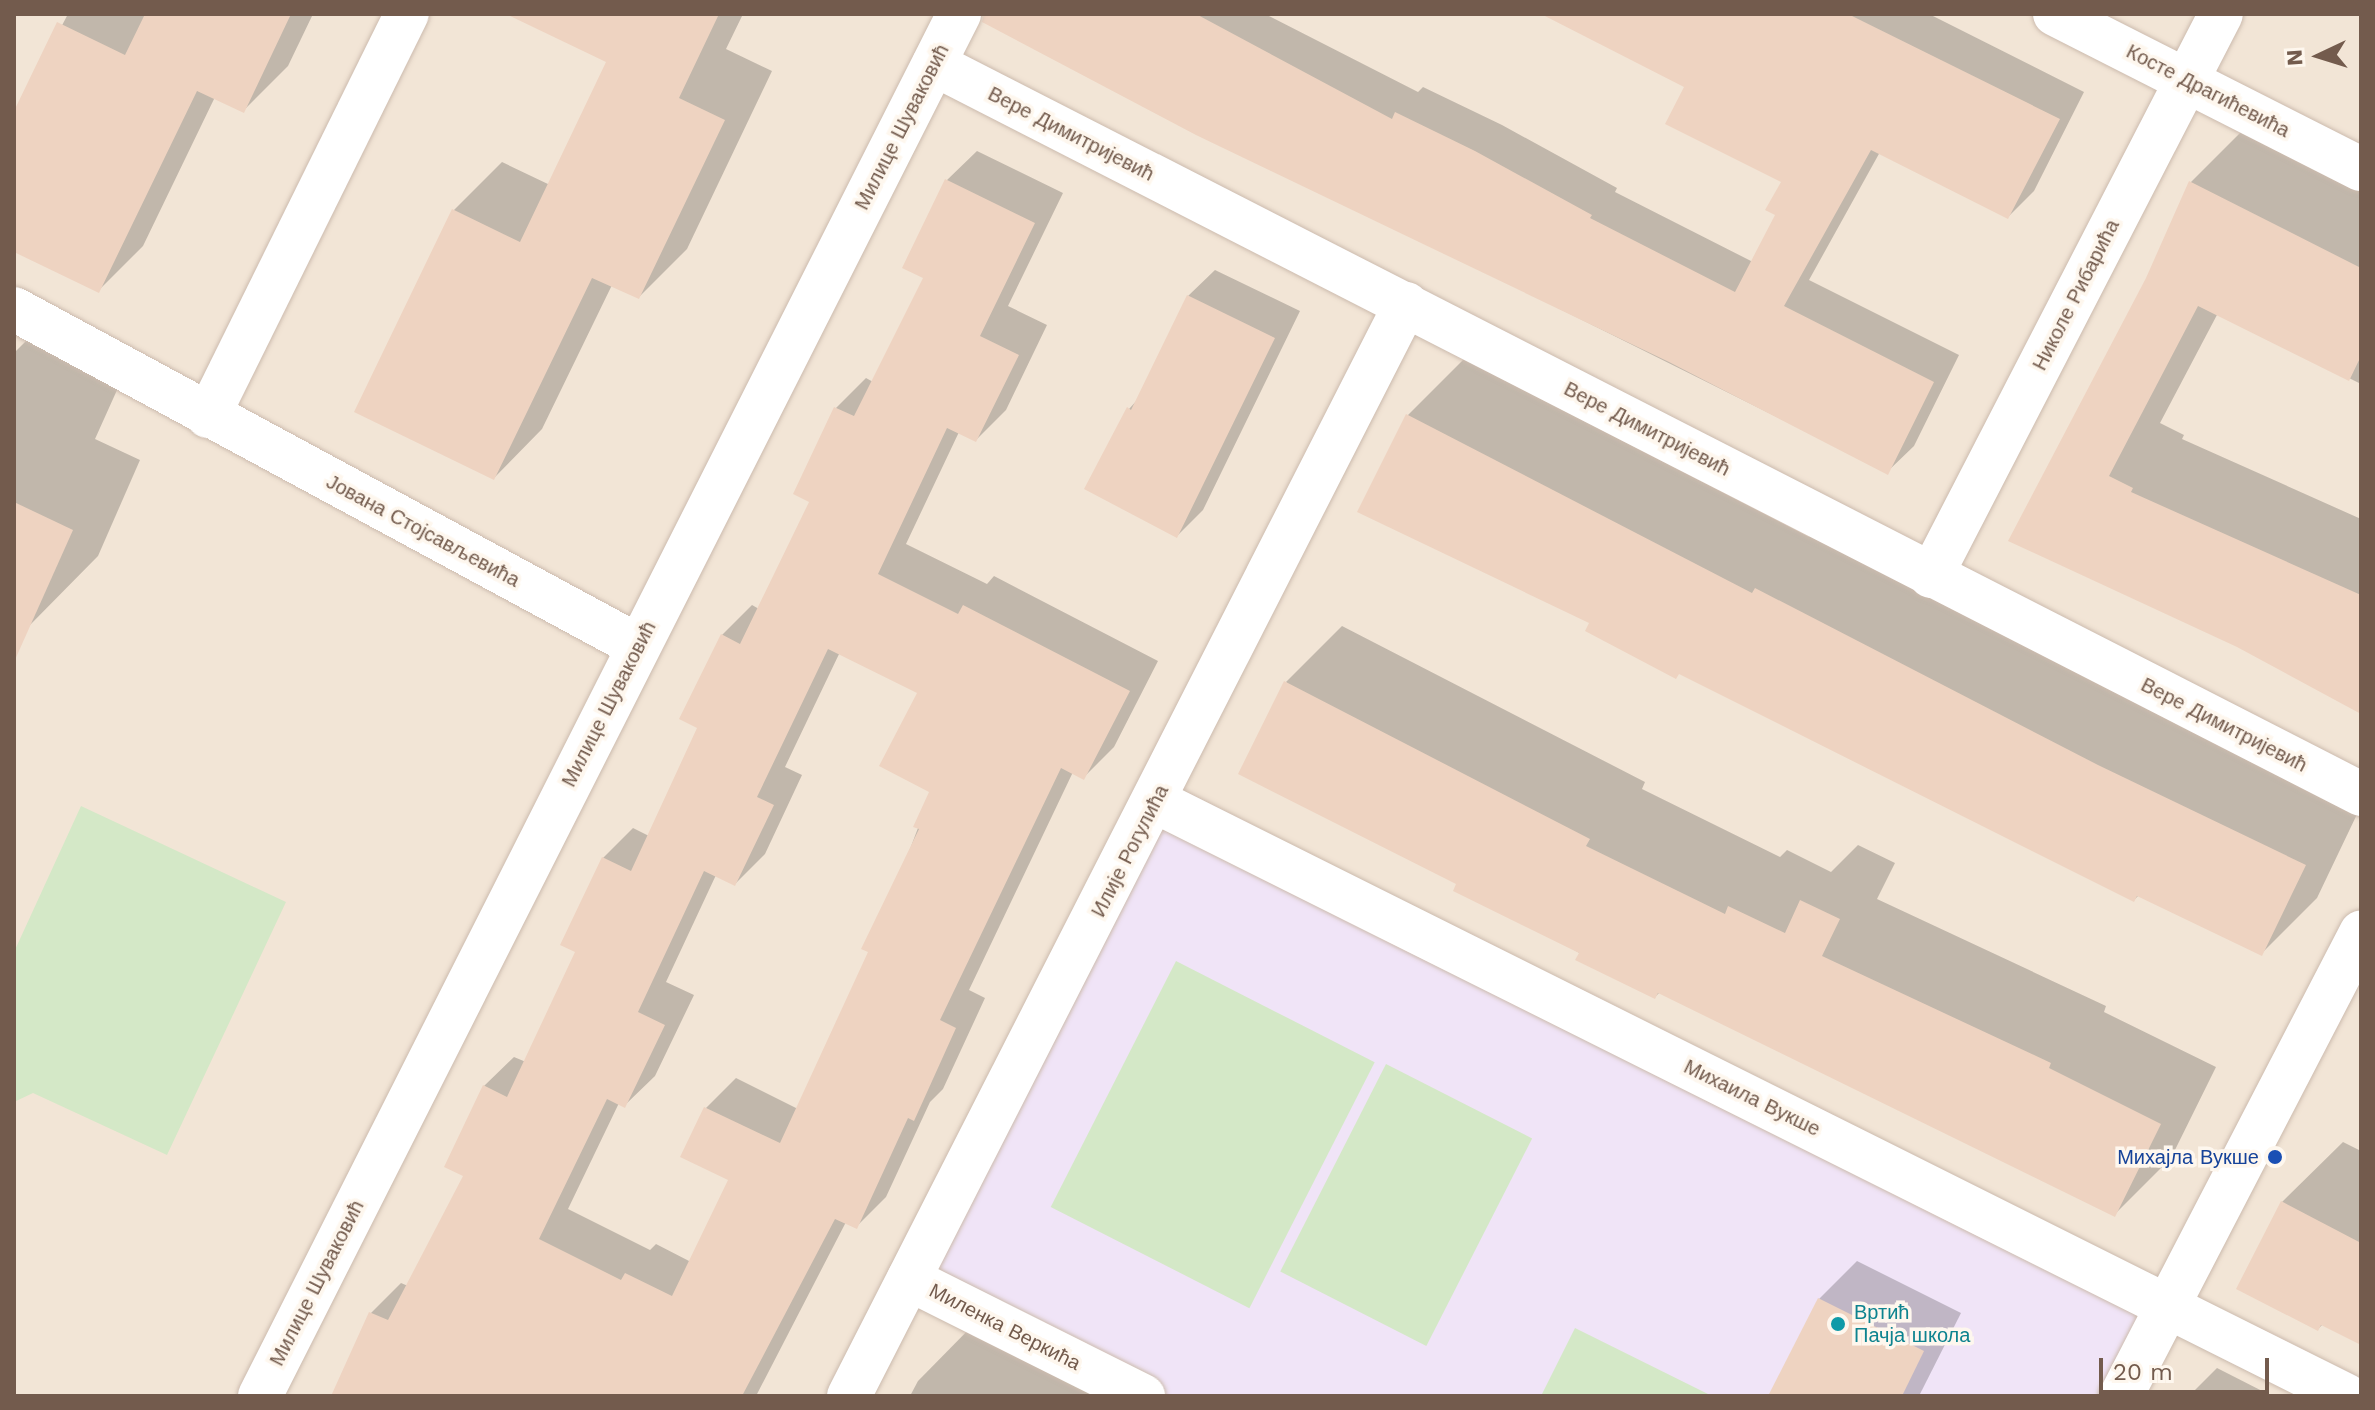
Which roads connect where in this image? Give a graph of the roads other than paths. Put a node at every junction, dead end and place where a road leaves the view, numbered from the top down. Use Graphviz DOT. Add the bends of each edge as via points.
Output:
graph roads {
  1 [pos="407,14"];
  2 [pos="959,14"];
  3 [pos="2055,14"];
  4 [pos="2221,14"];
  5 [pos="934,64"];
  6 [pos="2188,80"];
  7 [pos="2361,169"];
  8 [pos="1406,304"];
  9 [pos="14,309"];
  10 [pos="208,416"];
  11 [pos="1931,576"];
  12 [pos="638,646"];
  13 [pos="2361,794"];
  14 [pos="1155,801"];
  15 [pos="2361,933"];
  16 [pos="909,1279"];
  17 [pos="2168,1305"];
  18 [pos="260,1396"];
  19 [pos="849,1396"];
  20 [pos="1143,1396"];
  21 [pos="2121,1396"];
  22 [pos="2347,1396"];
  1 -- 10 [label="street"];
  2 -- 5 [label="street, Милице Шуваковић"];
  3 -- 6 [label="street, Косте Драгићевића"];
  4 -- 6 [label="street, Николе Рибарића"];
  5 -- 8 [label="street, Вере Димитријевић"];
  5 -- 12 [label="street, Милице Шуваковић"];
  6 -- 7 [label="street, Косте Драгићевића"];
  6 -- 11 [label="street, Николе Рибарића"];
  8 -- 11 [label="street, Вере Димитријевић"];
  8 -- 14 [label="street, Илије Рогулића"];
  9 -- 10 [label="street, Јована Стојсављевића"];
  10 -- 12 [label="street, Јована Стојсављевића"];
  11 -- 13 [label="street, Вере Димитријевић"];
  12 -- 18 [label="street, Милице Шуваковић"];
  14 -- 16 [label="street, Илије Рогулића"];
  14 -- 17 [label="street, Михаила Вукше"];
  15 -- 17 [label="street"];
  16 -- 19 [label="street, Илије Рогулића"];
  16 -- 20 [label="street, Миленка Веркића"];
  17 -- 21 [label="street"];
  17 -- 22 [label="street, Михаила Вукше"];
}
